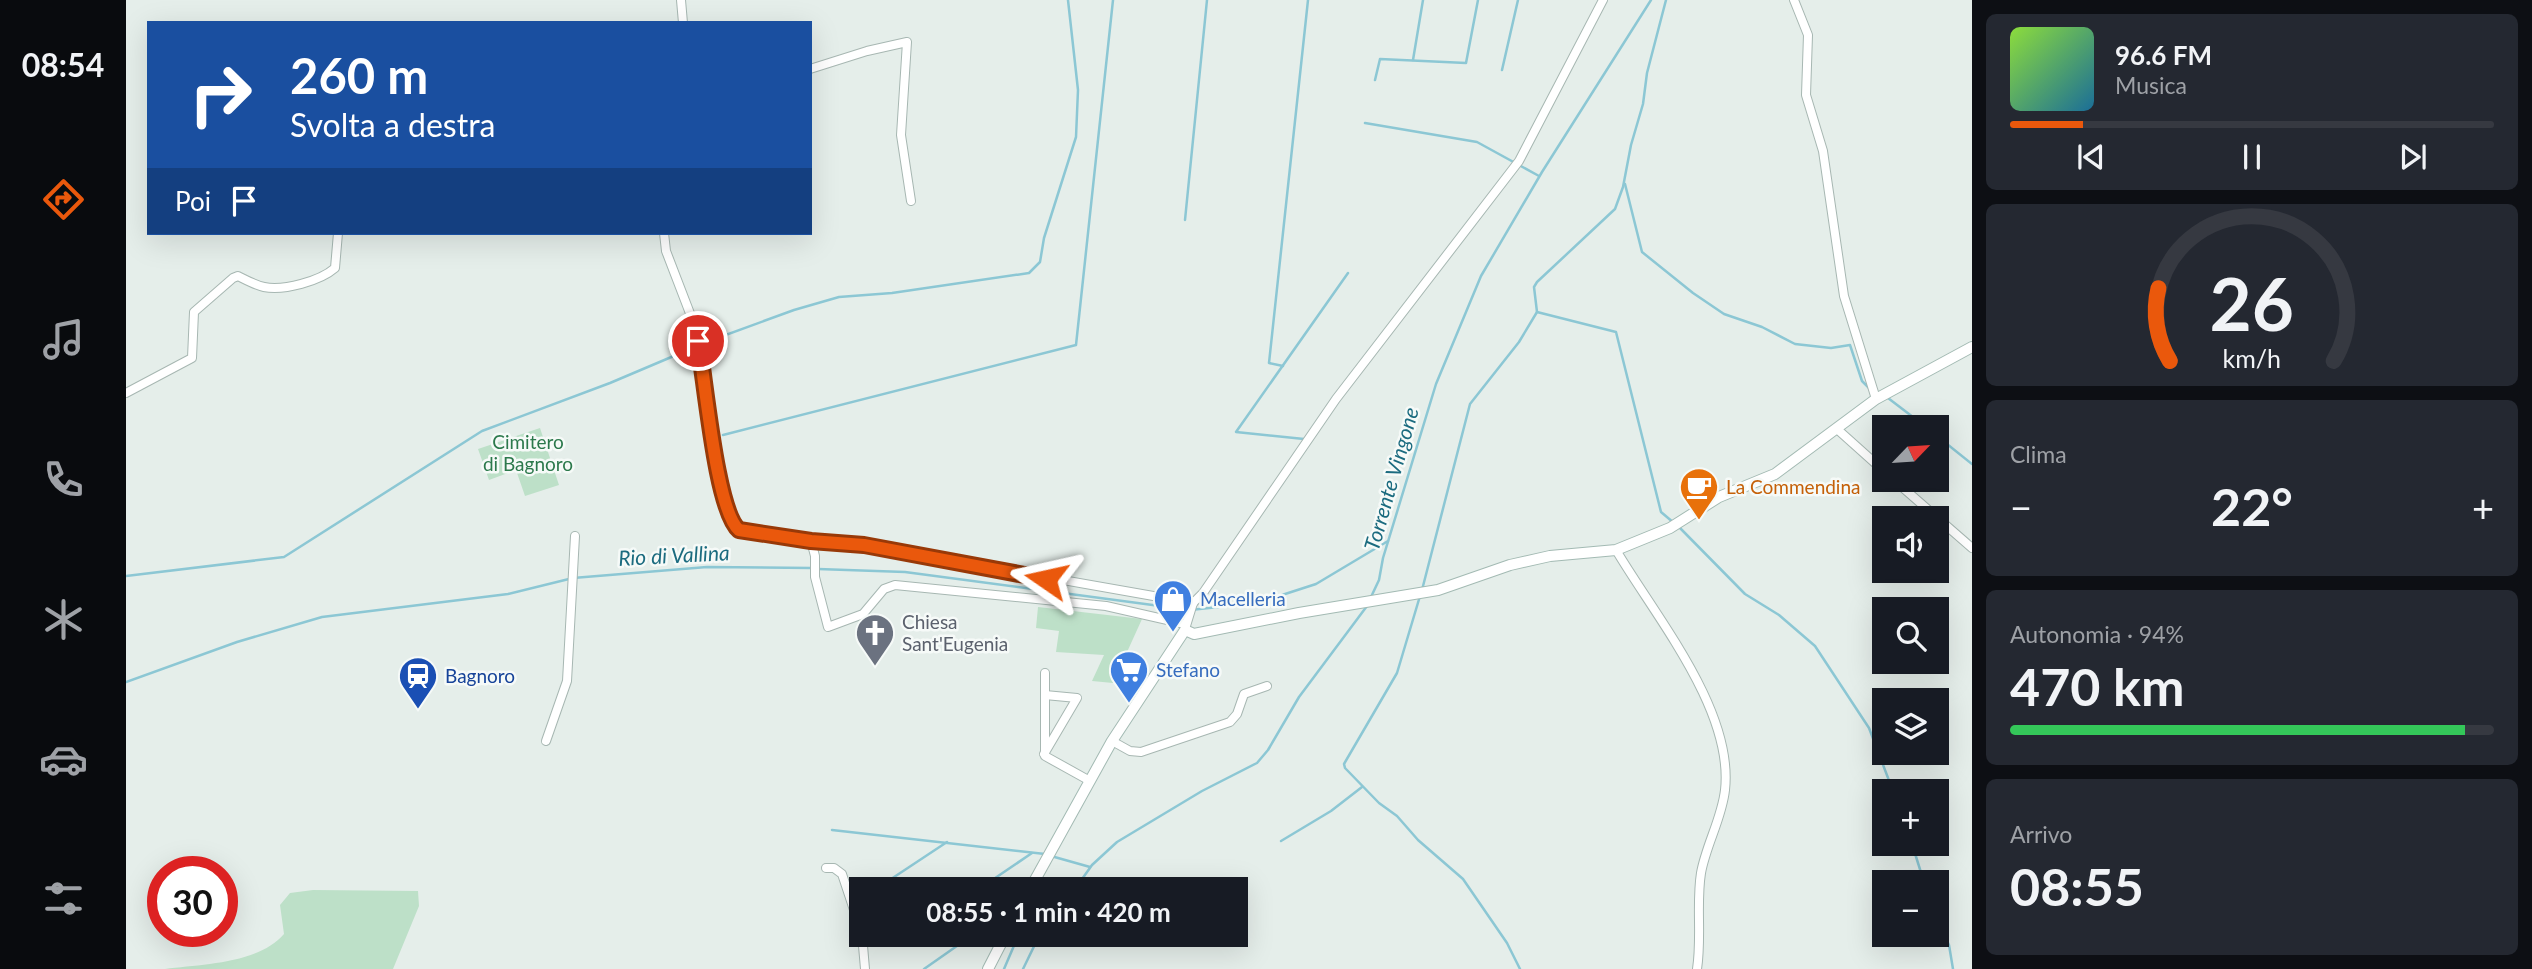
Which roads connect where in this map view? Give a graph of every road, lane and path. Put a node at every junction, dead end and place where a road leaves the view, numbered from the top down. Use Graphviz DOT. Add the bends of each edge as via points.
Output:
graph roads {
  1 [pos="681,0"];
  2 [pos="1603,0"];
  3 [pos="1794,0"];
  4 [pos="682,21"];
  5 [pos="812,68"];
  6 [pos="911,201"];
  7 [pos="338,235"];
  8 [pos="664,235"];
  9 [pos="1972,347"];
  10 [pos="126,393"];
  11 [pos="1876,399"];
  12 [pos="1837,429"];
  13 [pos="1872,460"];
  14 [pos="1908,492"];
  15 [pos="575,536"];
  16 [pos="811,541"];
  17 [pos="1972,548"];
  18 [pos="1616,550"];
  19 [pos="1192,608"];
  20 [pos="1185,627"];
  21 [pos="1045,673"];
  22 [pos="1267,686"];
  23 [pos="1045,695"];
  24 [pos="546,741"];
  25 [pos="1112,741"];
  26 [pos="1044,754"];
  27 [pos="1090,781"];
  28 [pos="826,868"];
  29 [pos="1037,877"];
  30 [pos="849,895"];
  31 [pos="863,947"];
  32 [pos="999,947"];
  33 [pos="864,969"];
  34 [pos="988,969"];
  35 [pos="1697,969"];
  1 -- 4 [label="street"];
  2 -- 19 [label="street" via="1519,161 1336,399"];
  3 -- 11 [label="street" via="1808,35 1806,95 1823,151 1844,296"];
  5 -- 6 [label="street" via="907,42 901,135"];
  7 -- 10 [label="street" via="335,268 324,276 273,288 233,278 194,312 192,358"];
  8 -- 16 [label="street" via="699,345 719,474 732,522 739,530"];
  9 -- 11 [label="street"];
  11 -- 12 [label="street"];
  12 -- 13 [label="street"];
  12 -- 18 [label="street" via="1775,474"];
  14 -- 17 [label="street"];
  15 -- 24 [label="street" via="567,681"];
  16 -- 19 [label="street" via="864,545 1186,600"];
  16 -- 20 [label="street" via="828,627 863,614 884,589 895,585 1106,606"];
  18 -- 20 [label="street" via="1550,556 1438,590 1194,634"];
  18 -- 35 [label="street" via="1706,696 1722,744 1725,790 1701,873"];
  19 -- 20 [label="street"];
  20 -- 25 [label="street"];
  21 -- 23 [label="street"];
  22 -- 25 [label="street" via="1244,694 1230,722 1141,752"];
  23 -- 26 [label="street"];
  23 -- 26 [label="street" via="1077,698"];
  25 -- 27 [label="street"];
  26 -- 27 [label="street"];
  27 -- 29 [label="street"];
  28 -- 30 [label="street" via="842,874"];
  31 -- 33 [label="street"];
  32 -- 34 [label="street"];
}
